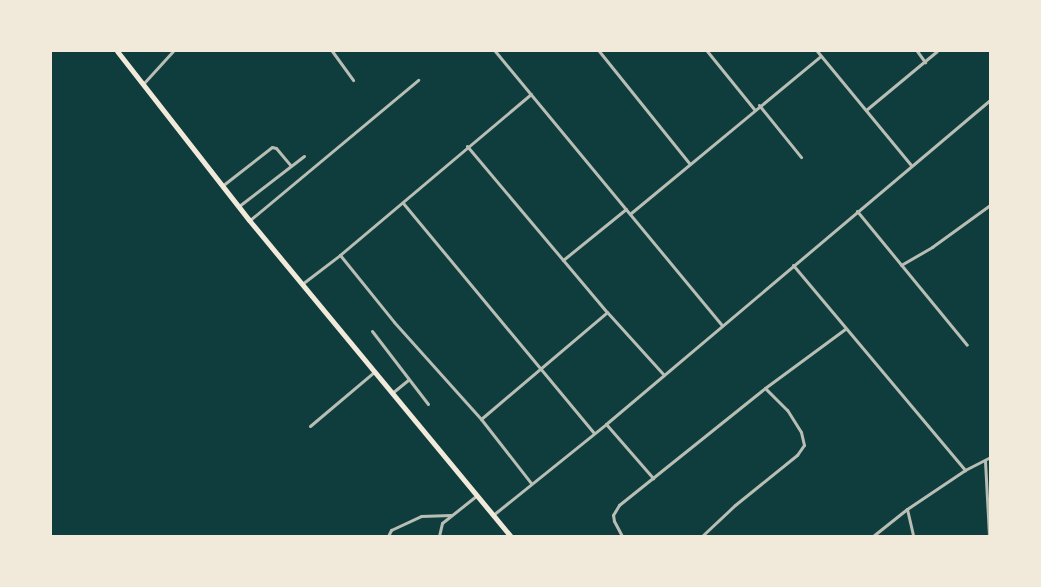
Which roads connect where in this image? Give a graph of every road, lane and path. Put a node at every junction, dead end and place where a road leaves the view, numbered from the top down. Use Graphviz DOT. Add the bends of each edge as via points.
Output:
graph roads {
  1 [pos="117,51"];
  2 [pos="173,51"];
  3 [pos="332,51"];
  4 [pos="495,51"];
  5 [pos="599,51"];
  6 [pos="707,51"];
  7 [pos="817,51"];
  8 [pos="917,51"];
  9 [pos="938,51"];
  10 [pos="821,56"];
  11 [pos="925,62"];
  12 [pos="353,80"];
  13 [pos="418,80"];
  14 [pos="143,84"];
  15 [pos="530,94"];
  16 [pos="990,100"];
  17 [pos="759,105"];
  18 [pos="754,109"];
  19 [pos="866,110"];
  20 [pos="468,146"];
  21 [pos="304,156"];
  22 [pos="801,157"];
  23 [pos="690,164"];
  24 [pos="910,165"];
  25 [pos="291,166"];
  26 [pos="222,186"];
  27 [pos="403,202"];
  28 [pos="990,205"];
  29 [pos="238,206"];
  30 [pos="626,208"];
  31 [pos="857,211"];
  32 [pos="631,213"];
  33 [pos="249,220"];
  34 [pos="340,255"];
  35 [pos="563,260"];
  36 [pos="792,266"];
  37 [pos="902,266"];
  38 [pos="302,284"];
  39 [pos="607,312"];
  40 [pos="722,325"];
  41 [pos="845,329"];
  42 [pos="372,331"];
  43 [pos="967,345"];
  44 [pos="540,367"];
  45 [pos="375,372"];
  46 [pos="663,374"];
  47 [pos="408,380"];
  48 [pos="765,388"];
  49 [pos="392,393"];
  50 [pos="428,404"];
  51 [pos="481,419"];
  52 [pos="606,424"];
  53 [pos="310,426"];
  54 [pos="594,432"];
  55 [pos="990,457"];
  56 [pos="985,461"];
  57 [pos="966,470"];
  58 [pos="654,478"];
  59 [pos="531,483"];
  60 [pos="989,492"];
  61 [pos="477,495"];
  62 [pos="907,509"];
  63 [pos="451,515"];
  64 [pos="492,515"];
  65 [pos="388,536"];
  66 [pos="439,536"];
  67 [pos="510,536"];
  68 [pos="622,536"];
  69 [pos="702,536"];
  70 [pos="873,536"];
  71 [pos="913,536"];
  72 [pos="989,536"];
  1 -- 14 [label="highway"];
  2 -- 14 [label="street"];
  3 -- 12 [label="street"];
  4 -- 15 [label="street"];
  5 -- 23 [label="street"];
  6 -- 18 [label="street"];
  7 -- 10 [label="street"];
  8 -- 11 [label="street"];
  9 -- 11 [label="street"];
  10 -- 17 [label="street"];
  10 -- 19 [label="street"];
  11 -- 19 [label="street"];
  13 -- 33 [label="street"];
  14 -- 26 [label="highway"];
  15 -- 20 [label="street"];
  15 -- 30 [label="street"];
  16 -- 24 [label="street"];
  17 -- 18 [label="street"];
  17 -- 22 [label="street"];
  18 -- 23 [label="street"];
  19 -- 24 [label="street"];
  20 -- 27 [label="street"];
  20 -- 35 [label="street"];
  21 -- 25 [label="street"];
  23 -- 32 [label="street"];
  24 -- 31 [label="street"];
  25 -- 26 [label="street" via="272,147"];
  25 -- 29 [label="street"];
  26 -- 29 [label="highway"];
  27 -- 34 [label="street"];
  27 -- 44 [label="street"];
  28 -- 37 [label="street"];
  29 -- 33 [label="highway"];
  30 -- 32 [label="street"];
  30 -- 35 [label="street"];
  31 -- 36 [label="street"];
  31 -- 37 [label="street"];
  32 -- 40 [label="street"];
  33 -- 38 [label="highway"];
  34 -- 38 [label="street"];
  34 -- 51 [label="street" via="394,322"];
  35 -- 39 [label="street"];
  36 -- 40 [label="street"];
  36 -- 41 [label="street"];
  37 -- 43 [label="street"];
  38 -- 45 [label="highway"];
  39 -- 44 [label="street"];
  39 -- 46 [label="street"];
  40 -- 46 [label="street"];
  41 -- 48 [label="street"];
  41 -- 57 [label="street"];
  42 -- 47 [label="street"];
  44 -- 51 [label="street"];
  44 -- 54 [label="street"];
  45 -- 49 [label="highway"];
  45 -- 53 [label="street"];
  46 -- 52 [label="street"];
  47 -- 49 [label="street"];
  47 -- 50 [label="street"];
  48 -- 58 [label="street"];
  48 -- 69 [label="street" via="787,410 801,432 804,445 797,455"];
  49 -- 61 [label="highway"];
  51 -- 59 [label="street"];
  52 -- 54 [label="street"];
  52 -- 58 [label="street"];
  54 -- 59 [label="street"];
  55 -- 56 [label="street"];
  56 -- 57 [label="street"];
  56 -- 60 [label="street"];
  57 -- 62 [label="street"];
  58 -- 68 [label="street" via="615,510 614,521"];
  59 -- 64 [label="street"];
  60 -- 72 [label="street"];
  61 -- 63 [label="street"];
  61 -- 64 [label="highway"];
  62 -- 70 [label="street"];
  62 -- 71 [label="street"];
  63 -- 65 [label="street" via="421,516 391,530"];
  63 -- 66 [label="street" via="442,522"];
  64 -- 67 [label="highway"];
}
